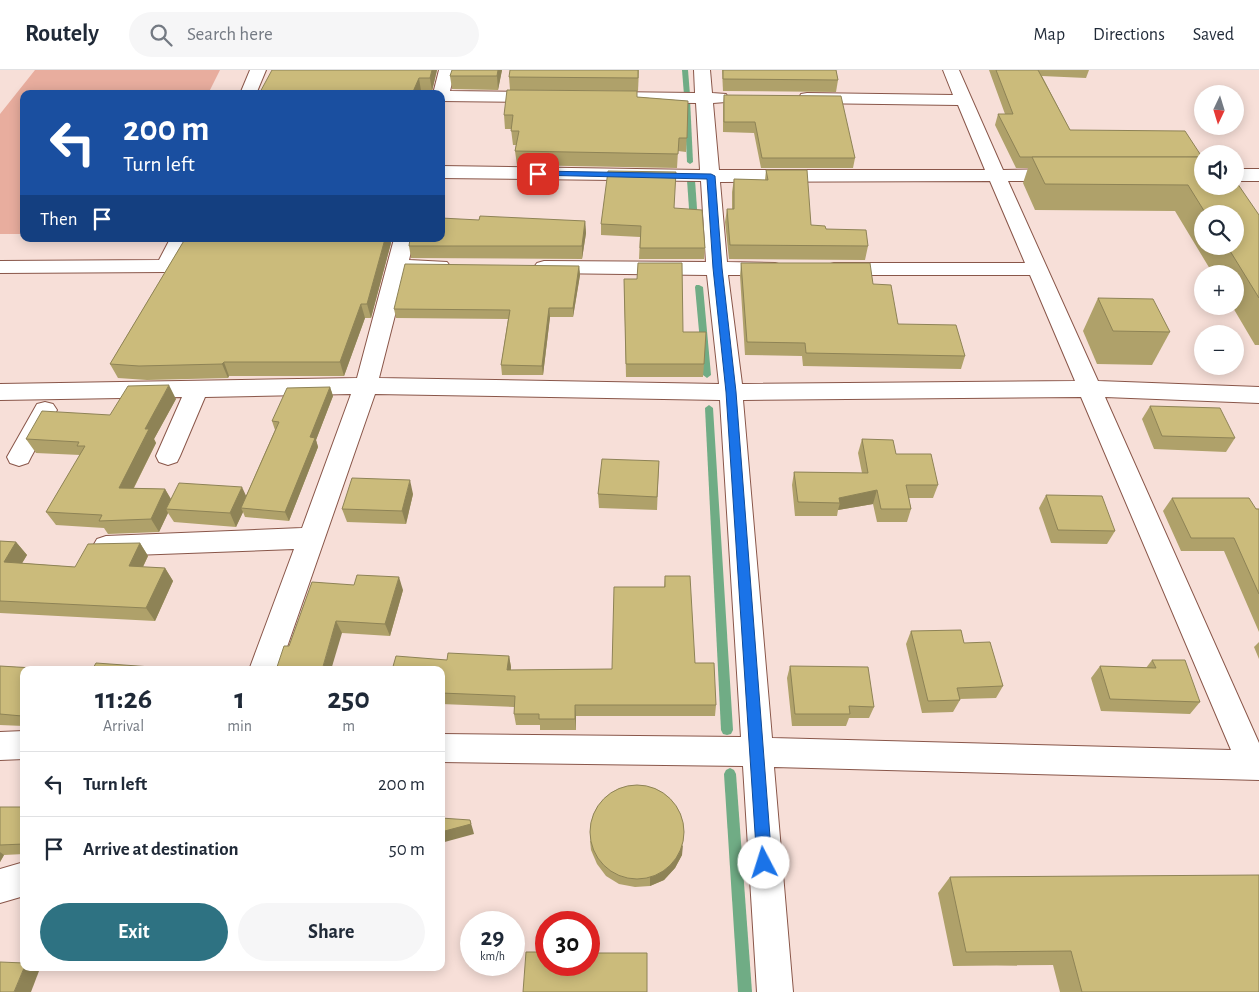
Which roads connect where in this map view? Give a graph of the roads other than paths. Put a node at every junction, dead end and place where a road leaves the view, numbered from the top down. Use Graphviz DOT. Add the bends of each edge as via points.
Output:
graph roads {
  1 [pos="258,70"];
  2 [pos="446,70"];
  3 [pos="702,70"];
  4 [pos="951,70"];
  5 [pos="250,90"];
  6 [pos="442,90"];
  7 [pos="445,95"];
  8 [pos="558,97"];
  9 [pos="597,97"];
  10 [pos="704,98"];
  11 [pos="733,98"];
  12 [pos="790,98"];
  13 [pos="964,100"];
  14 [pos="445,172"];
  15 [pos="996,175"];
  16 [pos="1075,175"];
  17 [pos="1244,175"];
  18 [pos="1259,175"];
  19 [pos="711,176"];
  20 [pos="178,242"];
  21 [pos="403,242"];
  22 [pos="398,266"];
  23 [pos="458,266"];
  24 [pos="0,267"];
  25 [pos="528,267"];
  26 [pos="717,268"];
  27 [pos="1036,269"];
  28 [pos="366,386"];
  29 [pos="197,389"];
  30 [pos="1089,389"];
  31 [pos="55,391"];
  32 [pos="0,392"];
  33 [pos="731,392"];
  34 [pos="1259,395"];
  35 [pos="168,456"];
  36 [pos="19,457"];
  37 [pos="310,538"];
  38 [pos="101,546"];
  39 [pos="265,666"];
  40 [pos="20,745"];
  41 [pos="0,746"];
  42 [pos="445,748"];
  43 [pos="756,752"];
  44 [pos="1256,765"];
  45 [pos="20,880"];
  46 [pos="0,886"];
  47 [pos="775,992"];
  1 -- 5 [label="street"];
  2 -- 6 [label="street"];
  3 -- 10 [label="street"];
  4 -- 13 [label="street"];
  7 -- 8 [label="street"];
  9 -- 10 [label="street"];
  10 -- 11 [label="street"];
  10 -- 19 [label="street"];
  12 -- 13 [label="street"];
  13 -- 15 [label="street"];
  14 -- 19 [label="street"];
  15 -- 16 [label="street"];
  15 -- 19 [label="street"];
  15 -- 27 [label="street"];
  17 -- 18 [label="street"];
  19 -- 26 [label="street"];
  20 -- 24 [label="street" via="166,266"];
  21 -- 22 [label="street"];
  22 -- 23 [label="street"];
  22 -- 28 [label="street"];
  25 -- 26 [label="street"];
  26 -- 27 [label="street"];
  26 -- 33 [label="street"];
  27 -- 30 [label="street"];
  28 -- 29 [label="street"];
  28 -- 33 [label="street"];
  28 -- 37 [label="street"];
  29 -- 31 [label="street"];
  29 -- 35 [label="street"];
  30 -- 33 [label="street"];
  30 -- 34 [label="street"];
  30 -- 44 [label="street"];
  31 -- 32 [label="street"];
  31 -- 36 [label="street"];
  33 -- 43 [label="street"];
  37 -- 38 [label="street"];
  37 -- 39 [label="street"];
  40 -- 41 [label="street"];
  42 -- 43 [label="street"];
  43 -- 44 [label="street"];
  43 -- 47 [label="street"];
  45 -- 46 [label="street"];
}
